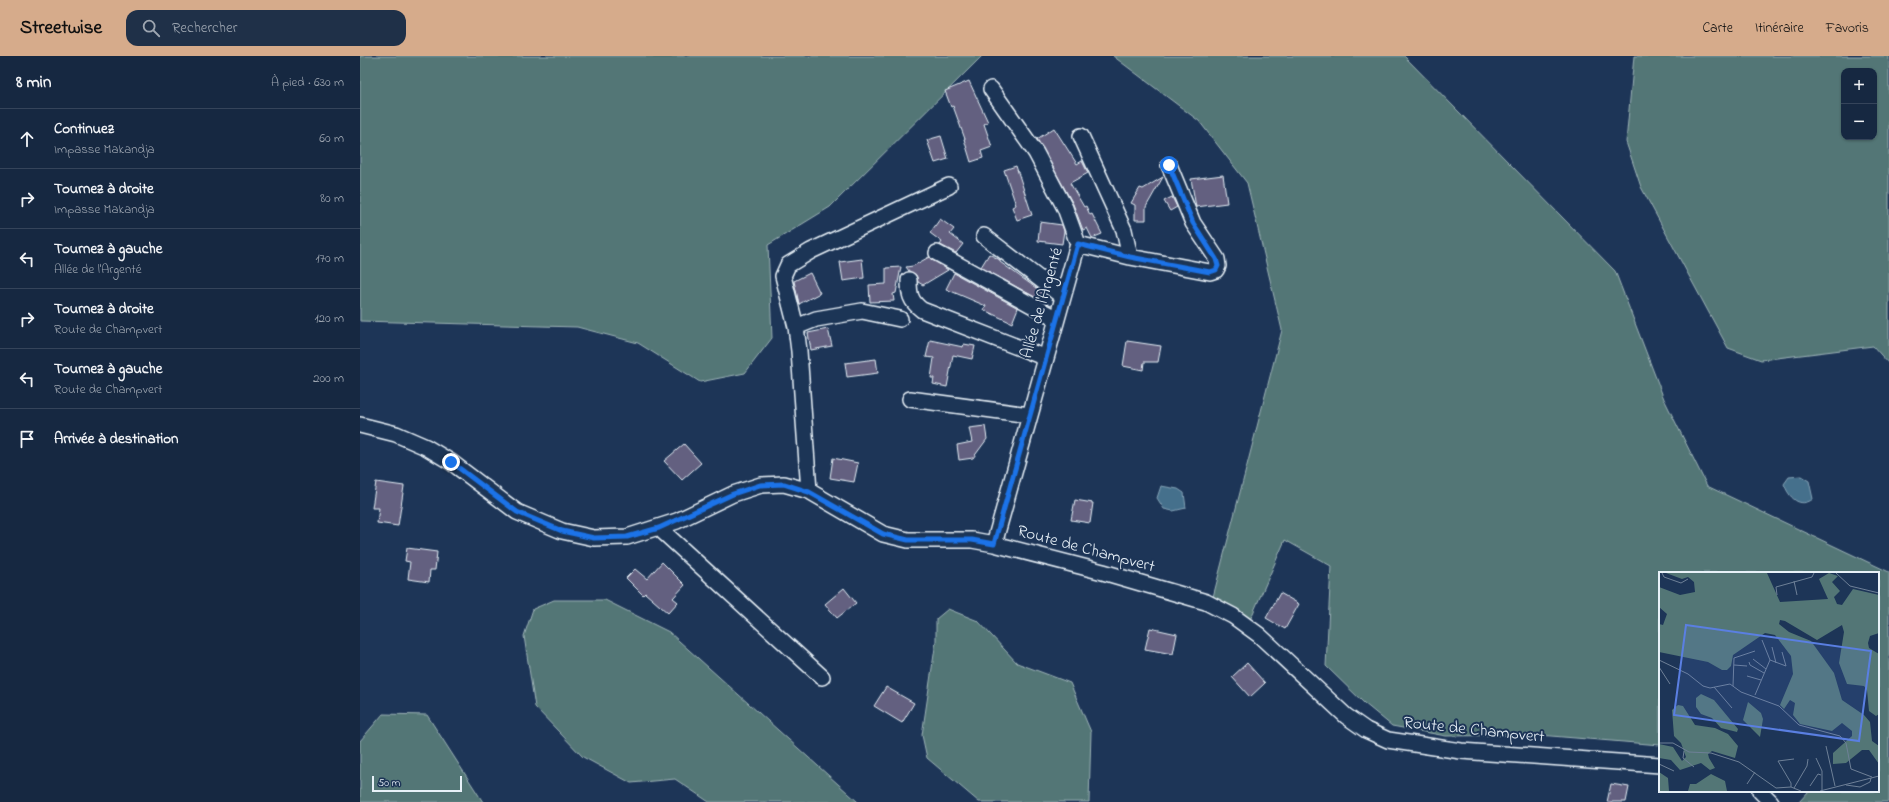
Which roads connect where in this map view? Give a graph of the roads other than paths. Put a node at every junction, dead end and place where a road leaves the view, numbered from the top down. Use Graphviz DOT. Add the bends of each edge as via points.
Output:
graph roads {
  1 [pos="991,89"];
  2 [pos="1081,136"];
  3 [pos="1169,165"];
  4 [pos="949,186"];
  5 [pos="984,236"];
  6 [pos="1078,244"];
  7 [pos="937,252"];
  8 [pos="1130,257"];
  9 [pos="909,280"];
  10 [pos="1064,297"];
  11 [pos="900,319"];
  12 [pos="1057,319"];
  13 [pos="796,327"];
  14 [pos="1046,358"];
  15 [pos="910,399"];
  16 [pos="1029,416"];
  17 [pos="360,426"];
  18 [pos="809,492"];
  19 [pos="659,528"];
  20 [pos="994,544"];
  21 [pos="822,677"];
  22 [pos="1659,765"];
  23 [pos="1761,792"];
  24 [pos="1771,802"];
  1 -- 6 [label="street, Allée de l'Argenté" via="1036,153 1065,208"];
  2 -- 8 [label="street" via="1124,230"];
  3 -- 8 [label="street" via="1193,223 1218,266 1210,272"];
  4 -- 13 [label="street" via="811,251 788,265 783,276"];
  5 -- 10 [label="street"];
  6 -- 8 [label="street"];
  6 -- 10 [label="street, Allée de l'Argenté"];
  7 -- 12 [label="street"];
  9 -- 14 [label="street" via="909,293 913,304 922,310"];
  10 -- 12 [label="street, Allée de l'Argenté"];
  11 -- 13 [label="street" via="862,311 816,319"];
  12 -- 14 [label="street, Allée de l'Argenté"];
  13 -- 18 [label="street"];
  14 -- 16 [label="street, Allée de l'Argenté"];
  15 -- 16 [label="street"];
  16 -- 20 [label="street, Allée de l'Argenté"];
  17 -- 19 [label="street, Route de Champvert" via="396,434 426,447 451,462 517,512 562,531 594,538 627,537"];
  18 -- 19 [label="street, Route de Champvert" via="784,484 760,485 733,494"];
  18 -- 20 [label="street, Route de Champvert" via="883,534 908,540 972,540"];
  19 -- 21 [label="street"];
  20 -- 22 [label="street, Route de Champvert" via="1206,602 1233,616 1259,635 1346,716 1366,730 1388,740 1461,751"];
  23 -- 24 [label="street"];
}
